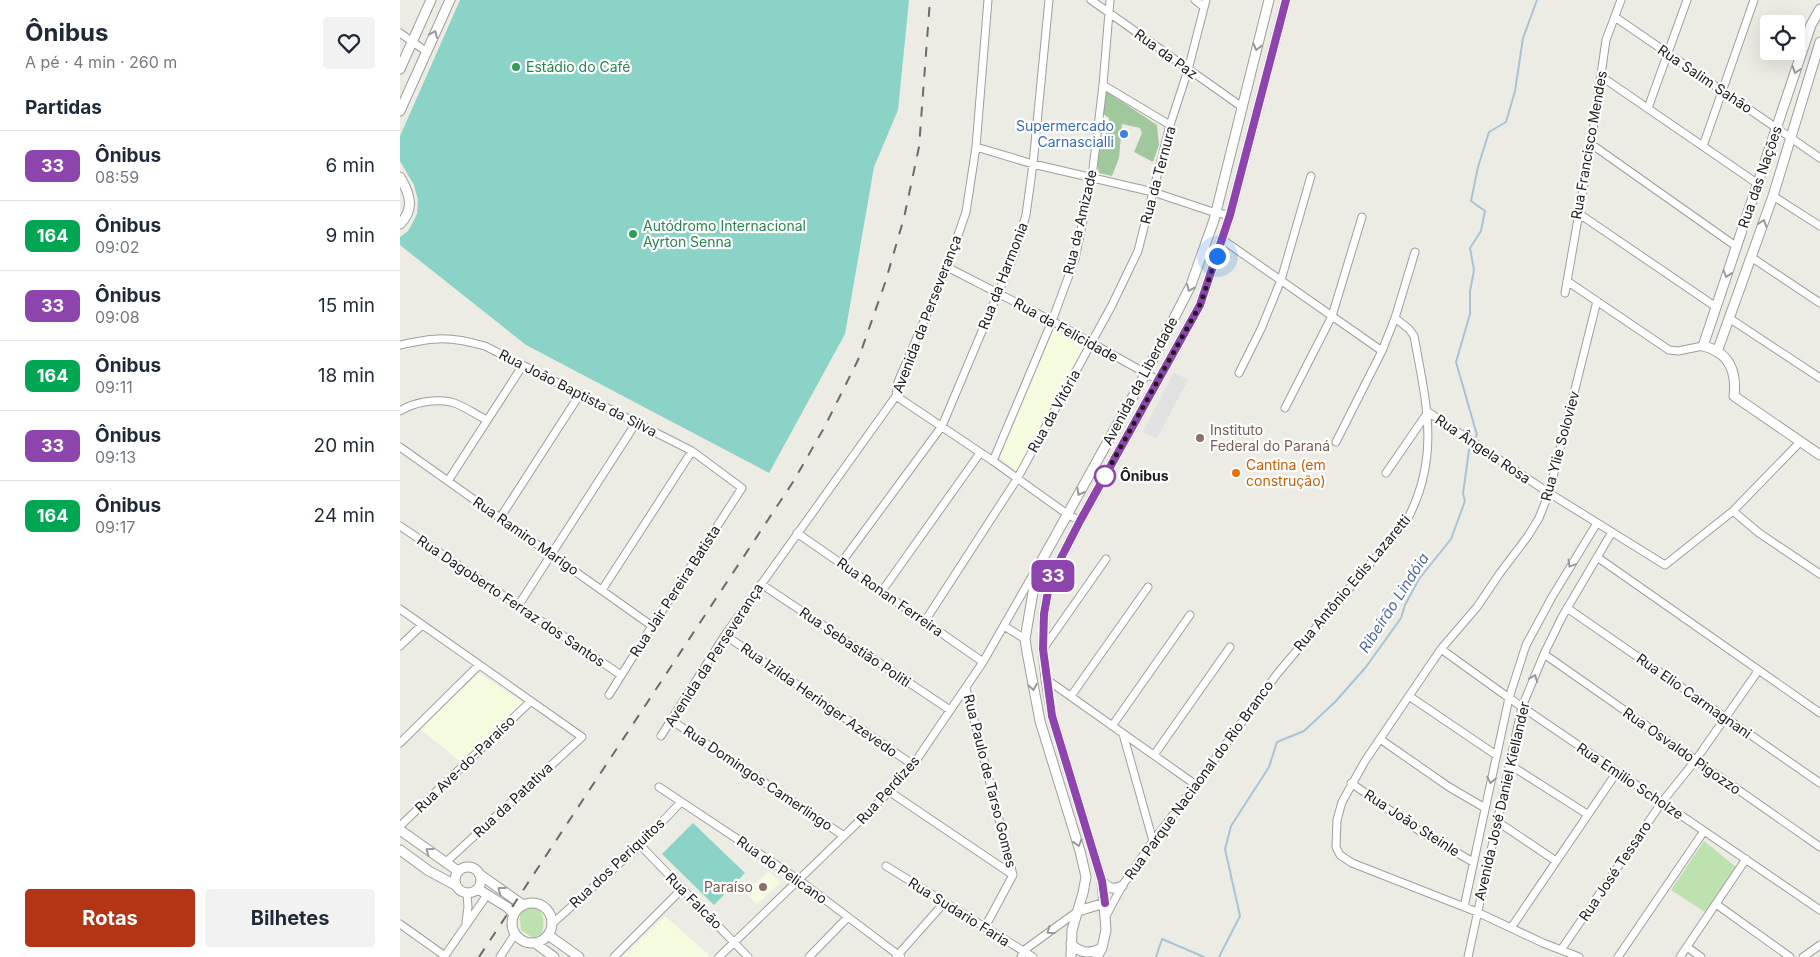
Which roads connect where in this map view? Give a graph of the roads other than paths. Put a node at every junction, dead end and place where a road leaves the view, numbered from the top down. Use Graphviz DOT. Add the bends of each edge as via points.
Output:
graph roads {
  1 [pos="431,0"];
  2 [pos="450,0"];
  3 [pos="988,0"];
  4 [pos="1049,0"];
  5 [pos="1091,0"];
  6 [pos="1110,0"];
  7 [pos="1195,0"];
  8 [pos="1269,0"];
  9 [pos="1286,0"];
  10 [pos="1621,0"];
  11 [pos="1687,0"];
  12 [pos="1754,0"];
  13 [pos="1205,3"];
  14 [pos="1820,9"];
  15 [pos="1109,13"];
  16 [pos="1615,17"];
  17 [pos="400,33"];
  18 [pos="412,41"];
  19 [pos="1820,42"];
  20 [pos="427,52"];
  21 [pos="1669,53"];
  22 [pos="400,69"];
  23 [pos="1188,70"];
  24 [pos="1602,77"];
  25 [pos="1103,85"];
  26 [pos="1723,91"];
  27 [pos="1242,107"];
  28 [pos="1648,108"];
  29 [pos="400,111"];
  30 [pos="1170,125"];
  31 [pos="1777,128"];
  32 [pos="1792,138"];
  33 [pos="1591,144"];
  34 [pos="1703,146"];
  35 [pos="976,147"];
  36 [pos="1820,158"];
  37 [pos="1033,164"];
  38 [pos="1311,176"];
  39 [pos="1092,177"];
  40 [pos="400,178"];
  41 [pos="1758,184"];
  42 [pos="1153,192"];
  43 [pos="1773,196"];
  44 [pos="1216,213"];
  45 [pos="1578,213"];
  46 [pos="1230,215"];
  47 [pos="1362,217"];
  48 [pos="400,224"];
  49 [pos="1820,226"];
  50 [pos="1223,240"];
  51 [pos="1737,247"];
  52 [pos="1415,252"];
  53 [pos="1751,257"];
  54 [pos="947,267"];
  55 [pos="1281,280"];
  56 [pos="1567,281"];
  57 [pos="1565,292"];
  58 [pos="999,294"];
  59 [pos="1597,301"];
  60 [pos="1820,303"];
  61 [pos="1716,307"];
  62 [pos="1332,316"];
  63 [pos="1395,318"];
  64 [pos="1729,318"];
  65 [pos="1052,321"];
  66 [pos="1711,325"];
  67 [pos="1725,331"];
  68 [pos="1090,343"];
  69 [pos="400,345"];
  70 [pos="1703,346"];
  71 [pos="1382,350"];
  72 [pos="1717,352"];
  73 [pos="523,365"];
  74 [pos="1146,373"];
  75 [pos="1239,373"];
  76 [pos="1820,378"];
  77 [pos="1158,380"];
  78 [pos="580,394"];
  79 [pos="896,396"];
  80 [pos="1285,408"];
  81 [pos="400,411"];
  82 [pos="1428,412"];
  83 [pos="487,420"];
  84 [pos="636,423"];
  85 [pos="942,426"];
  86 [pos="1801,441"];
  87 [pos="1336,442"];
  88 [pos="400,447"];
  89 [pos="692,451"];
  90 [pos="980,453"];
  91 [pos="1820,454"];
  92 [pos="994,461"];
  93 [pos="1386,473"];
  94 [pos="1017,479"];
  95 [pos="448,481"];
  96 [pos="742,488"];
  97 [pos="1549,493"];
  98 [pos="1733,511"];
  99 [pos="1067,514"];
  100 [pos="500,518"];
  101 [pos="1080,521"];
  102 [pos="1597,523"];
  103 [pos="400,526"];
  104 [pos="1612,532"];
  105 [pos="798,533"];
  106 [pos="550,554"];
  107 [pos="1597,557"];
  108 [pos="1106,559"];
  109 [pos="841,563"];
  110 [pos="1037,568"];
  111 [pos="1820,574"];
  112 [pos="761,584"];
  113 [pos="1148,587"];
  114 [pos="602,590"];
  115 [pos="882,591"];
  116 [pos="518,606"];
  117 [pos="1567,608"];
  118 [pos="400,610"];
  119 [pos="1190,615"];
  120 [pos="925,621"];
  121 [pos="422,625"];
  122 [pos="652,626"];
  123 [pos="1004,626"];
  124 [pos="725,635"];
  125 [pos="1025,639"];
  126 [pos="400,646"];
  127 [pos="1230,647"];
  128 [pos="1043,649"];
  129 [pos="1441,649"];
  130 [pos="1544,654"];
  131 [pos="983,662"];
  132 [pos="479,665"];
  133 [pos="1758,671"];
  134 [pos="1277,674"];
  135 [pos="621,675"];
  136 [pos="1046,679"];
  137 [pos="966,688"];
  138 [pos="609,695"];
  139 [pos="1071,696"];
  140 [pos="1410,696"];
  141 [pos="1509,698"];
  142 [pos="531,701"];
  143 [pos="1522,707"];
  144 [pos="950,710"];
  145 [pos="1820,713"];
  146 [pos="1726,718"];
  147 [pos="671,720"];
  148 [pos="1112,726"];
  149 [pos="1123,734"];
  150 [pos="661,736"];
  151 [pos="1380,740"];
  152 [pos="400,743"];
  153 [pos="1154,755"];
  154 [pos="1496,755"];
  155 [pos="1695,761"];
  156 [pos="913,765"];
  157 [pos="1510,765"];
  158 [pos="1617,772"];
  159 [pos="1351,783"];
  160 [pos="1820,783"];
  161 [pos="1196,785"];
  162 [pos="659,787"];
  163 [pos="890,792"];
  164 [pos="681,802"];
  165 [pos="1662,802"];
  166 [pos="1485,808"];
  167 [pos="1587,814"];
  168 [pos="1498,822"];
  169 [pos="400,826"];
  170 [pos="400,830"];
  171 [pos="1704,831"];
  172 [pos="844,836"];
  173 [pos="1153,841"];
  174 [pos="640,845"];
  175 [pos="1820,847"];
  176 [pos="400,850"];
  177 [pos="1746,859"];
  178 [pos="1556,861"];
  179 [pos="1473,862"];
  180 [pos="445,863"];
  181 [pos="886,866"];
  182 [pos="458,871"];
  183 [pos="479,874"];
  184 [pos="1013,875"];
  185 [pos="799,880"];
  186 [pos="1102,881"];
  187 [pos="455,886"];
  188 [pos="1122,886"];
  189 [pos="478,889"];
  190 [pos="682,889"];
  191 [pos="467,894"];
  192 [pos="487,895"];
  193 [pos="944,903"];
  194 [pos="1105,903"];
  195 [pos="1716,904"];
  196 [pos="523,905"];
  197 [pos="1464,906"];
  198 [pos="1820,910"];
  199 [pos="1078,911"];
  200 [pos="1477,912"];
  201 [pos="514,914"];
  202 [pos="1106,916"];
  203 [pos="848,918"];
  204 [pos="553,922"];
  205 [pos="400,924"];
  206 [pos="466,925"];
  207 [pos="986,927"];
  208 [pos="1511,928"];
  209 [pos="515,934"];
  210 [pos="548,935"];
  211 [pos="734,941"];
  212 [pos="535,943"];
  213 [pos="1071,944"];
  214 [pos="1820,945"];
  215 [pos="1687,947"];
  216 [pos="1102,948"];
  217 [pos="1561,950"];
  218 [pos="1022,954"];
  219 [pos="444,956"];
  220 [pos="899,956"];
  221 [pos="500,957"];
  222 [pos="554,957"];
  223 [pos="580,957"];
  224 [pos="614,957"];
  225 [pos="719,957"];
  226 [pos="748,957"];
  227 [pos="809,957"];
  228 [pos="1033,957"];
  229 [pos="1071,957"];
  230 [pos="1097,957"];
  231 [pos="1468,957"];
  232 [pos="1579,957"];
  233 [pos="1618,957"];
  234 [pos="1680,957"];
  235 [pos="1700,957"];
  236 [pos="1790,957"];
  237 [pos="1802,957"];
  1 -- 18 [label="street"];
  20 -- 2 [label="street, one-way"];
  3 -- 35 [label="street, Avenida da Perseverança"];
  4 -- 37 [label="street, Rua da Harmonia"];
  5 -- 15 [label="street, Rua da Paz"];
  6 -- 15 [label="street, Rua da Amizade"];
  7 -- 13 [label="street"];
  8 -- 27 [label="street, Avenida da Liberdade, one-way"];
  9 -- 46 [label="street, Avenida da Liberdade"];
  10 -- 16 [label="street, Rua Francisco Mendes"];
  11 -- 21 [label="street"];
  12 -- 26 [label="street"];
  13 -- 23 [label="street, Rua da Ternura"];
  14 -- 31 [label="street, Rua das Nações, one-way" via="1811,25"];
  15 -- 23 [label="street, Rua da Paz"];
  15 -- 25 [label="street, Rua da Amizade"];
  16 -- 21 [label="street, Rua Salim Sahão"];
  16 -- 24 [label="street, Rua Francisco Mendes" via="1606,40"];
  17 -- 18 [label="street"];
  18 -- 20 [label="street"];
  18 -- 22 [label="street"];
  19 -- 32 [label="street, Rua das Nações"];
  20 -- 29 [label="street"];
  21 -- 26 [label="street, Rua Salim Sahão"];
  21 -- 28 [label="street"];
  23 -- 27 [label="street, Rua da Paz"];
  23 -- 30 [label="street, Rua da Ternura"];
  24 -- 28 [label="street"];
  24 -- 33 [label="street, Rua Francisco Mendes"];
  25 -- 30 [label="street"];
  25 -- 39 [label="street, Rua da Amizade"];
  26 -- 31 [label="street, Rua Salim Sahão"];
  26 -- 34 [label="street"];
  27 -- 44 [label="street, Avenida da Liberdade"];
  28 -- 34 [label="street"];
  30 -- 42 [label="street, Rua da Ternura"];
  31 -- 32 [label="street, Rua Salim Sahão"];
  31 -- 41 [label="street, Rua das Nações"];
  32 -- 36 [label="street, Rua Salim Sahão"];
  32 -- 43 [label="street, Rua das Nações"];
  33 -- 45 [label="street, Rua Francisco Mendes"];
  33 -- 51 [label="street"];
  34 -- 41 [label="street"];
  35 -- 37 [label="street"];
  35 -- 54 [label="street, Avenida da Perseverança" via="966,212"];
  37 -- 39 [label="street"];
  37 -- 58 [label="street, Rua da Harmonia" via="1026,216"];
  38 -- 55 [label="street"];
  39 -- 42 [label="street"];
  39 -- 65 [label="street, Rua da Amizade" via="1075,259"];
  40 -- 48 [label="street" via="410,203 406,218"];
  41 -- 51 [label="street, Rua das Nações"];
  42 -- 44 [label="street"];
  42 -- 68 [label="street, Rua da Ternura" via="1138,251"];
  43 -- 49 [label="street"];
  53 -- 43 [label="street, Rua das Nações, one-way"];
  44 -- 46 [label="street"];
  44 -- 74 [label="street, Avenida da Liberdade, one-way" via="1191,285"];
  45 -- 56 [label="street, Rua Francisco Mendes"];
  45 -- 61 [label="street"];
  46 -- 50 [label="street, Avenida da Liberdade"];
  47 -- 62 [label="street"];
  50 -- 55 [label="street"];
  50 -- 77 [label="street, Avenida da Liberdade" via="1200,305"];
  51 -- 61 [label="street, Rua das Nações, one-way"];
  52 -- 63 [label="street"];
  53 -- 60 [label="street"];
  53 -- 64 [label="street, Rua das Nações"];
  54 -- 58 [label="street, Rua da Felicidade"];
  54 -- 79 [label="street, Avenida da Perseverança" via="898,382"];
  55 -- 62 [label="street"];
  55 -- 75 [label="street"];
  56 -- 57 [label="street, Rua Francisco Mendes"];
  56 -- 59 [label="street"];
  58 -- 65 [label="street, Rua da Felicidade"];
  58 -- 85 [label="street, Rua da Harmonia"];
  59 -- 70 [label="street" via="1669,350"];
  59 -- 97 [label="street, Rua Ylie Soloviev"];
  61 -- 66 [label="street, Rua das Nações"];
  62 -- 71 [label="street"];
  62 -- 80 [label="street"];
  63 -- 71 [label="street"];
  63 -- 82 [label="street, Rua Antônio Edis Lazaretti" via="1414,336"];
  64 -- 67 [label="street, Rua das Nações"];
  64 -- 76 [label="street"];
  65 -- 68 [label="street, Rua da Felicidade"];
  65 -- 92 [label="street, Rua da Amizade"];
  66 -- 67 [label="street"];
  66 -- 70 [label="street, Rua das Nações"];
  67 -- 72 [label="street, Rua das Nações"];
  68 -- 74 [label="street, Rua da Felicidade"];
  68 -- 94 [label="street, Rua da Vitória"];
  69 -- 73 [label="street, Rua João Baptista da Silva" via="431,338 449,338 485,346"];
  70 -- 72 [label="street"];
  71 -- 87 [label="street"];
  72 -- 86 [label="street" via="1733,368 1735,380 1731,399"];
  73 -- 78 [label="street, Rua João Baptista da Silva"];
  73 -- 83 [label="street"];
  74 -- 77 [label="street, Rua da Felicidade"];
  74 -- 99 [label="street, Avenida da Liberdade, one-way"];
  77 -- 101 [label="street, Avenida da Liberdade"];
  78 -- 84 [label="street, Rua João Baptista da Silva"];
  78 -- 100 [label="street"];
  79 -- 85 [label="street"];
  79 -- 105 [label="street, Avenida da Perseverança"];
  81 -- 83 [label="street" via="424,402 452,402"];
  82 -- 93 [label="street"];
  82 -- 97 [label="street, Rua Ângela Rosa"];
  82 -- 134 [label="street, Rua Antônio Edis Lazaretti" via="1429,445 1418,500 1407,520"];
  83 -- 95 [label="street"];
  84 -- 89 [label="street, Rua João Baptista da Silva"];
  84 -- 106 [label="street"];
  85 -- 90 [label="street"];
  85 -- 109 [label="street, Rua da Harmonia"];
  86 -- 91 [label="street"];
  86 -- 98 [label="street"];
  88 -- 95 [label="street, Rua Ramiro Marigo"];
  89 -- 96 [label="street, Rua João Baptista da Silva"];
  89 -- 114 [label="street"];
  90 -- 92 [label="street"];
  90 -- 115 [label="street"];
  92 -- 94 [label="street"];
  94 -- 99 [label="street"];
  94 -- 120 [label="street, Rua da Vitória"];
  95 -- 100 [label="street, Rua Ramiro Marigo"];
  96 -- 122 [label="street, Rua Jair Pereira Batista"];
  97 -- 102 [label="street, Rua Ângela Rosa"];
  97 -- 129 [label="street, Rua Ylie Soloviev" via="1528,536 1477,607"];
  98 -- 104 [label="street, Rua Ângela Rosa" via="1665,565"];
  98 -- 111 [label="street" via="1759,533"];
  99 -- 101 [label="street"];
  99 -- 110 [label="street, Avenida da Liberdade"];
  100 -- 106 [label="street, Rua Ramiro Marigo"];
  101 -- 128 [label="street, Avenida da Liberdade" via="1049,586"];
  102 -- 104 [label="street, Rua Ângela Rosa"];
  102 -- 141 [label="street, Avenida José Daniel Kiellander, one-way" via="1526,644"];
  103 -- 116 [label="street, Rua Dagoberto Ferraz dos Santos"];
  104 -- 107 [label="street, Avenida José Daniel Kiellander"];
  105 -- 109 [label="street, Rua Ronan Ferreira"];
  105 -- 112 [label="street, Avenida da Perseverança"];
  106 -- 114 [label="street, Rua Ramiro Marigo"];
  106 -- 116 [label="street"];
  107 -- 117 [label="street, Avenida José Daniel Kiellander"];
  107 -- 133 [label="street"];
  108 -- 128 [label="street"];
  109 -- 115 [label="street, Rua Ronan Ferreira"];
  110 -- 123 [label="street, Rua Perdizes"];
  110 -- 125 [label="street, Avenida da Liberdade"];
  112 -- 124 [label="street, Avenida da Perseverança"];
  112 -- 144 [label="street, Rua Sebastião Politi"];
  113 -- 139 [label="street"];
  114 -- 122 [label="street, Rua Ramiro Marigo"];
  115 -- 120 [label="street, Rua Ronan Ferreira"];
  116 -- 135 [label="street, Rua Dagoberto Ferraz dos Santos"];
  117 -- 130 [label="street, Avenida José Daniel Kiellander"];
  117 -- 146 [label="street, Rua Elio Carmagnani"];
  118 -- 121 [label="street"];
  119 -- 148 [label="street"];
  120 -- 131 [label="street, Rua Ronan Ferreira"];
  121 -- 126 [label="street"];
  121 -- 132 [label="street"];
  122 -- 135 [label="street, Rua Jair Pereira Batista"];
  123 -- 125 [label="street"];
  123 -- 131 [label="street, Rua Perdizes"];
  124 -- 147 [label="street, Avenida da Perseverança"];
  124 -- 156 [label="street, Rua Izilda Heringer Azevedo"];
  125 -- 199 [label="street, Avenida da Liberdade, one-way" via="1040,721 1086,877"];
  127 -- 153 [label="street"];
  128 -- 136 [label="street, Avenida da Liberdade"];
  129 -- 140 [label="street, Rua Ylie Soloviev"];
  129 -- 141 [label="street, Rua Emilio Scholze"];
  143 -- 130 [label="street, Avenida José Daniel Kiellander, one-way"];
  130 -- 155 [label="street, Rua Osvaldo Pigozzo"];
  131 -- 137 [label="street, Rua Perdizes"];
  132 -- 142 [label="street"];
  132 -- 152 [label="street"];
  133 -- 145 [label="street"];
  133 -- 146 [label="street, Rua José Tessaro"];
  134 -- 161 [label="street, Rua Parque Naciaonal do Rio Branco"];
  135 -- 138 [label="street, Rua Jair Pereira Batista"];
  136 -- 139 [label="street"];
  136 -- 186 [label="street, Avenida da Liberdade" via="1052,716"];
  137 -- 144 [label="street, Rua Perdizes"];
  137 -- 184 [label="street, Rua Paulo de Tarso Gomes"];
  139 -- 148 [label="street"];
  140 -- 151 [label="street, Rua Ylie Soloviev"];
  140 -- 154 [label="street"];
  141 -- 143 [label="street, Rua Emilio Scholze"];
  141 -- 154 [label="street, Avenida José Daniel Kiellander"];
  142 -- 169 [label="street, Rua Ave-do-Paraíso"];
  142 -- 180 [label="street, Rua da Patativa" via="582,737"];
  143 -- 157 [label="street, Avenida José Daniel Kiellander"];
  143 -- 158 [label="street, Rua Emilio Scholze"];
  144 -- 156 [label="street, Rua Perdizes"];
  146 -- 155 [label="street, Rua José Tessaro"];
  146 -- 160 [label="street, Rua Elio Carmagnani"];
  147 -- 150 [label="street, Avenida da Perseverança"];
  147 -- 172 [label="street, Rua Domingos Camerlingo"];
  148 -- 149 [label="street"];
  149 -- 153 [label="street"];
  149 -- 173 [label="street"];
  151 -- 159 [label="street, Rua Ylie Soloviev"];
  151 -- 166 [label="street"];
  153 -- 161 [label="street"];
  154 -- 166 [label="street, Avenida José Daniel Kiellander, one-way"];
  155 -- 165 [label="street, Rua José Tessaro"];
  155 -- 175 [label="street, Rua Osvaldo Pigozzo"];
  156 -- 163 [label="street, Rua Perdizes"];
  157 -- 167 [label="street"];
  157 -- 168 [label="street, Avenida José Daniel Kiellander"];
  158 -- 165 [label="street, Rua Emilio Scholze"];
  158 -- 167 [label="street"];
  159 -- 179 [label="street, Rua João Steinle" via="1421,832"];
  159 -- 197 [label="street, Rua Ylie Soloviev" via="1337,820 1336,847 1340,855 1352,863"];
  161 -- 173 [label="street, Rua Parque Naciaonal do Rio Branco"];
  162 -- 164 [label="street, Rua do Pelicano"];
  163 -- 172 [label="street, Rua Perdizes"];
  163 -- 184 [label="street"];
  164 -- 174 [label="street, Rua dos Periquitos"];
  164 -- 185 [label="street, Rua do Pelicano"];
  165 -- 171 [label="street, Rua Emilio Scholze"];
  165 -- 217 [label="street, Rua José Tessaro"];
  166 -- 179 [label="street, Avenida José Daniel Kiellander"];
  167 -- 178 [label="street"];
  168 -- 178 [label="street"];
  168 -- 200 [label="street, Avenida José Daniel Kiellander"];
  180 -- 170 [label="street, one-way"];
  171 -- 177 [label="street, Rua Emilio Scholze"];
  171 -- 233 [label="street"];
  172 -- 185 [label="street, Rua Perdizes"];
  173 -- 188 [label="street, Rua Parque Naciaonal do Rio Branco"];
  174 -- 190 [label="street, Rua Falcão"];
  174 -- 204 [label="street, Rua dos Periquitos"];
  176 -- 187 [label="street"];
  177 -- 195 [label="street"];
  177 -- 198 [label="street, Rua Emilio Scholze"];
  178 -- 208 [label="street"];
  179 -- 197 [label="street, Avenida José Daniel Kiellander"];
  180 -- 182 [label="street"];
  181 -- 193 [label="street, Rua Sudario Faria"];
  182 -- 183 [label="street" via="470,867"];
  182 -- 187 [label="street" via="454,878"];
  183 -- 189 [label="street" via="481,882"];
  196 -- 183 [label="street, one-way"];
  184 -- 207 [label="street, Rua Paulo de Tarso Gomes"];
  185 -- 203 [label="street, Rua do Pelicano"];
  185 -- 211 [label="street, Rua Perdizes"];
  186 -- 188 [label="street" via="1108,888"];
  186 -- 194 [label="street, Avenida da Liberdade"];
  187 -- 191 [label="street"];
  188 -- 194 [label="street, Rua Parque Naciaonal do Rio Branco"];
  188 -- 202 [label="street, Rua Parque Naciaonal do Rio Branco"];
  189 -- 191 [label="street"];
  189 -- 192 [label="street"];
  190 -- 211 [label="street, Rua Falcão"];
  190 -- 224 [label="street"];
  191 -- 206 [label="street"];
  192 -- 201 [label="street"];
  192 -- 206 [label="street"];
  193 -- 207 [label="street, Rua Sudario Faria"];
  193 -- 220 [label="street"];
  194 -- 199 [label="street"];
  194 -- 202 [label="street, Avenida da Liberdade"];
  195 -- 215 [label="street"];
  195 -- 236 [label="street"];
  196 -- 201 [label="street"];
  196 -- 204 [label="street" via="537,903 543,906"];
  197 -- 200 [label="street"];
  199 -- 213 [label="street, Avenida da Liberdade"];
  199 -- 218 [label="street, one-way"];
  200 -- 208 [label="street"];
  200 -- 231 [label="street, Avenida José Daniel Kiellander"];
  201 -- 209 [label="street" via="512,927"];
  202 -- 216 [label="street, Avenida da Liberdade"];
  203 -- 220 [label="street, Rua do Pelicano"];
  203 -- 227 [label="street"];
  204 -- 210 [label="street"];
  205 -- 219 [label="street"];
  206 -- 219 [label="street"];
  207 -- 218 [label="street, Rua Sudario Faria"];
  208 -- 217 [label="street"];
  209 -- 212 [label="street" via="523,941"];
  209 -- 221 [label="street"];
  210 -- 212 [label="street"];
  210 -- 223 [label="street"];
  211 -- 225 [label="street, Rua Perdizes"];
  211 -- 226 [label="street, Rua Falcão"];
  212 -- 222 [label="street"];
  213 -- 216 [label="street" via="1077,950 1088,952"];
  213 -- 229 [label="street, Avenida da Liberdade"];
  214 -- 237 [label="street"];
  215 -- 234 [label="street"];
  215 -- 235 [label="street"];
  216 -- 230 [label="street, Avenida da Liberdade"];
  217 -- 232 [label="street"];
  218 -- 228 [label="street, Rua Sudario Faria"];
}
